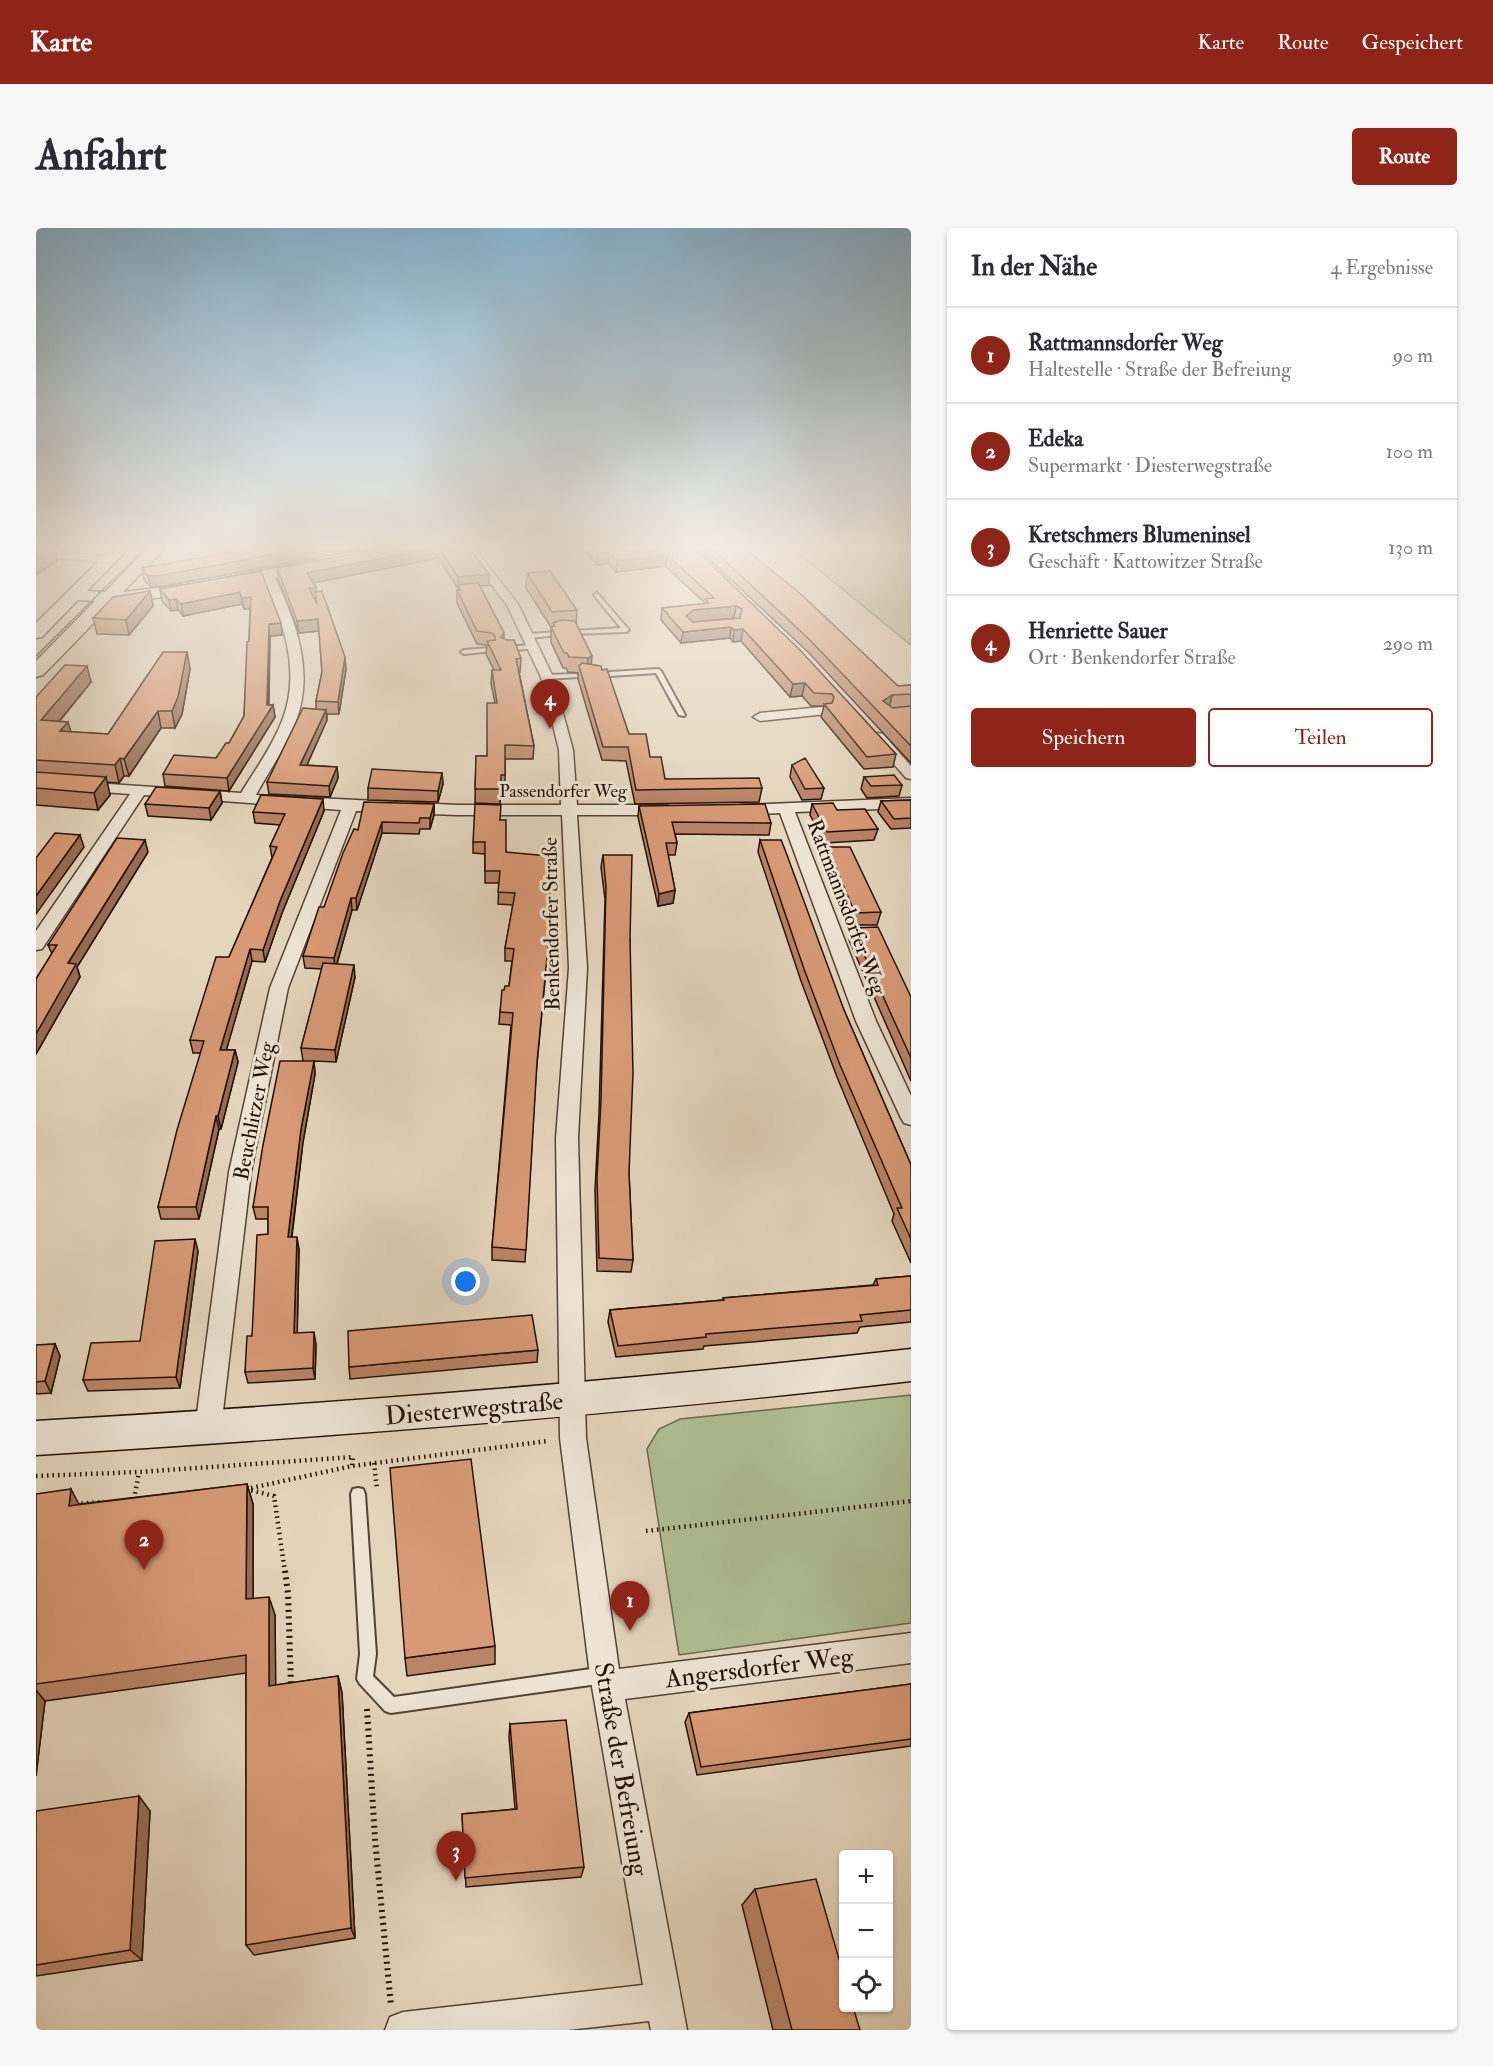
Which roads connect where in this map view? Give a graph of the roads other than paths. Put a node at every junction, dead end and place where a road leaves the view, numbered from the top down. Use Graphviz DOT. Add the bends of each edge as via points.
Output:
graph roads {
  1 [pos="75,631"];
  2 [pos="290,631"];
  3 [pos="527,631"];
  4 [pos="606,631"];
  5 [pos="572,633"];
  6 [pos="557,634"];
  7 [pos="532,641"];
  8 [pos="506,649"];
  9 [pos="491,650"];
  10 [pos="464,652"];
  11 [pos="36,671"];
  12 [pos="592,675"];
  13 [pos="576,676"];
  14 [pos="547,677"];
  15 [pos="831,710"];
  16 [pos="682,715"];
  17 [pos="760,718"];
  18 [pos="867,725"];
  19 [pos="911,775"];
  20 [pos="36,783"];
  21 [pos="140,790"];
  22 [pos="246,798"];
  23 [pos="911,803"];
  24 [pos="350,806"];
  25 [pos="786,809"];
  26 [pos="678,810"];
  27 [pos="726,810"];
  28 [pos="571,811"];
  29 [pos="36,945"];
  30 [pos="911,1118"];
  31 [pos="911,1365"];
  32 [pos="574,1400"];
  33 [pos="208,1428"];
  34 [pos="36,1438"];
  35 [pos="358,1494"];
  36 [pos="911,1648"];
  37 [pos="606,1680"];
  38 [pos="666,2015"];
  39 [pos="397,2024"];
  1 -- 11 [label="street"];
  2 -- 22 [label="street" via="299,675 288,722"];
  3 -- 7 [label="street, Benkendorfer Straße"];
  4 -- 5 [label="lane"];
  6 -- 7 [label="lane"];
  7 -- 8 [label="lane"];
  7 -- 14 [label="street, Benkendorfer Straße"];
  9 -- 10 [label="lane"];
  12 -- 16 [label="lane" via="658,671"];
  13 -- 14 [label="lane"];
  14 -- 28 [label="street, Benkendorfer Straße" via="566,750"];
  15 -- 17 [label="street"];
  18 -- 19 [label="street"];
  20 -- 21 [label="street, Passendorfer Weg"];
  21 -- 22 [label="street, Passendorfer Weg"];
  21 -- 29 [label="street"];
  22 -- 24 [label="street, Passendorfer Weg"];
  23 -- 25 [label="street"];
  24 -- 28 [label="street, Passendorfer Weg"];
  24 -- 33 [label="street, Beuchlitzer Weg" via="279,988 240,1172"];
  25 -- 27 [label="street"];
  25 -- 30 [label="street, Rattmannsdorfer Weg" via="866,1021"];
  26 -- 28 [label="street, Passendorfer Weg"];
  28 -- 32 [label="street, Benkendorfer Straße" via="578,968 567,1138"];
  31 -- 32 [label="street, Diesterwegstraße"];
  32 -- 33 [label="street, Diesterwegstraße"];
  32 -- 37 [label="street, Straße der Befreiung" via="573,1438"];
  33 -- 34 [label="street, Diesterwegstraße"];
  35 -- 37 [label="lane" via="368,1654 365,1679 391,1705"];
  36 -- 37 [label="street, Angersdorfer Weg"];
  37 -- 38 [label="street, Straße der Befreiung"];
  38 -- 39 [label="street"];
}
